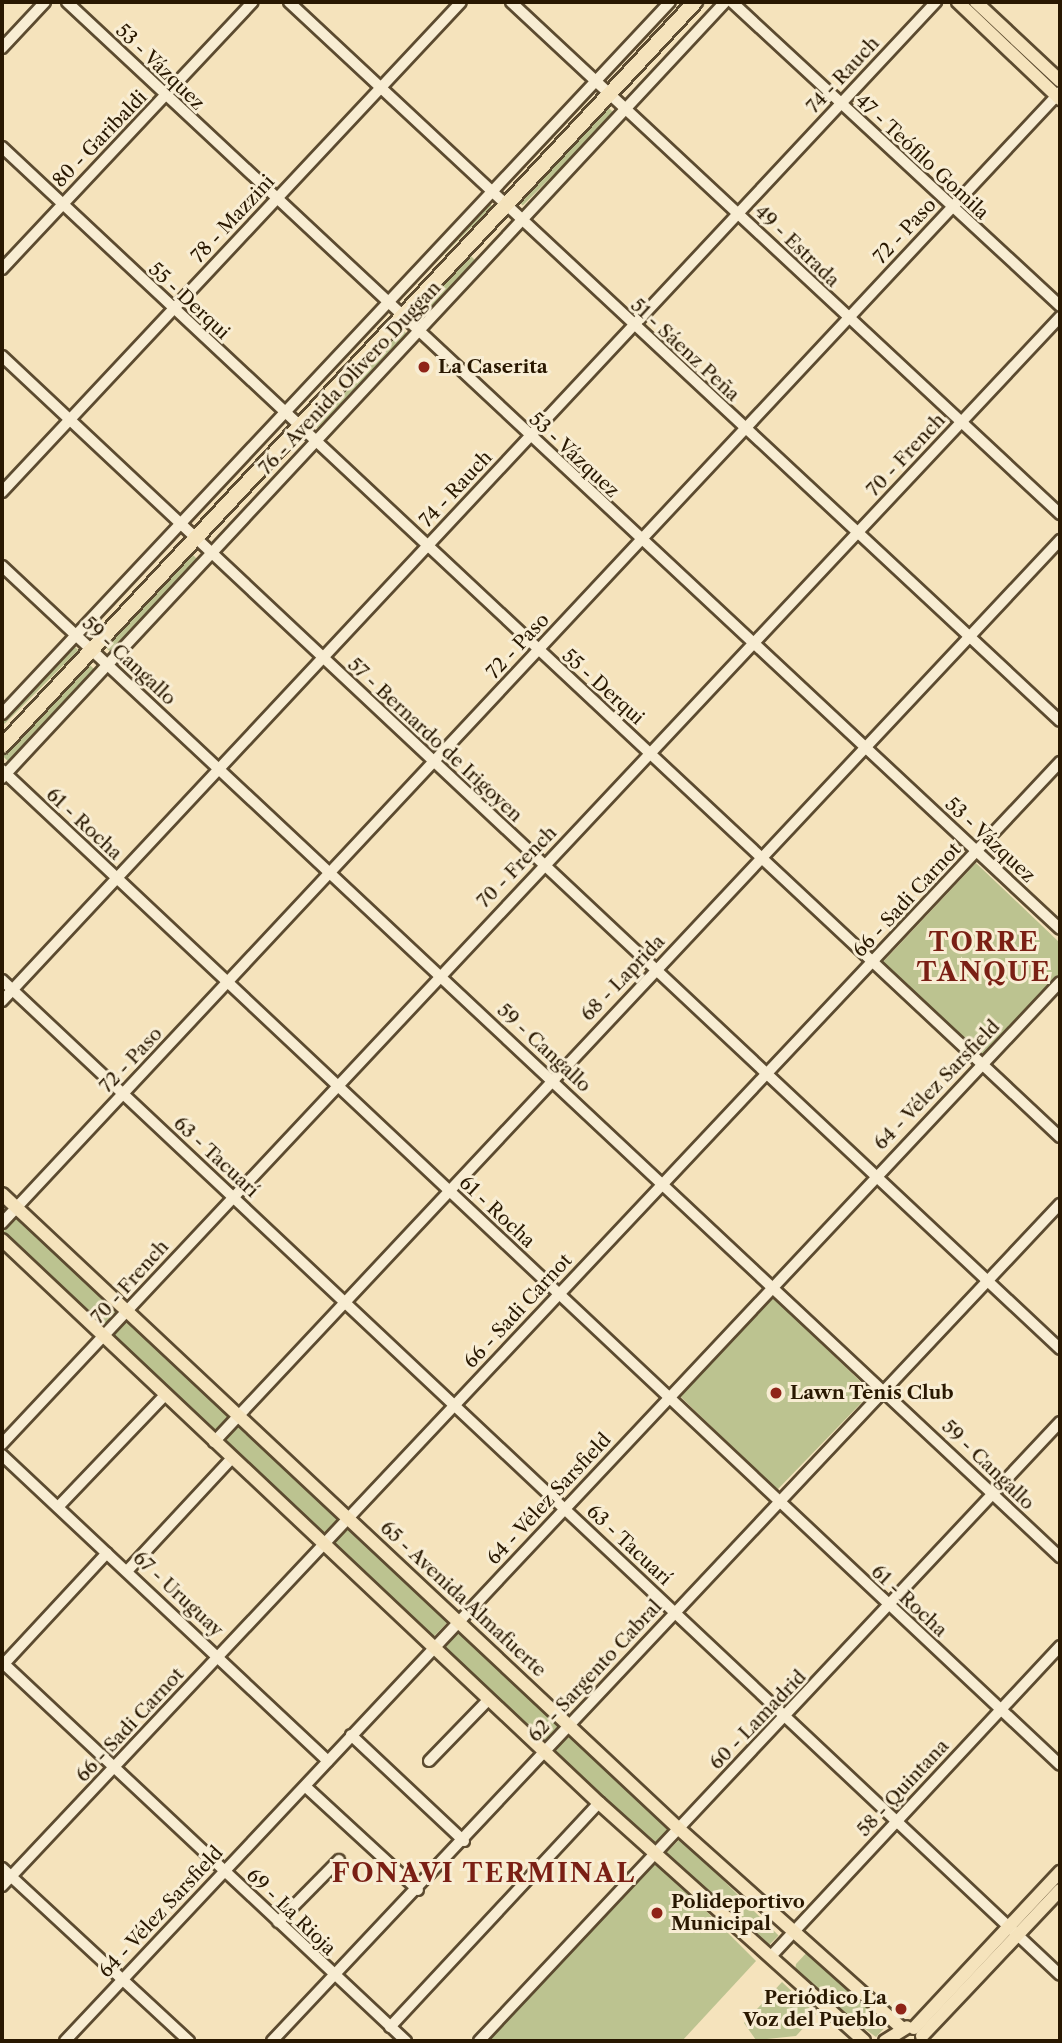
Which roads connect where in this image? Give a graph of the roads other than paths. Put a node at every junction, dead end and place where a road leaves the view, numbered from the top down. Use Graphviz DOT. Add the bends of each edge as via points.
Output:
graph roads {
  1 [pos="45,2"];
  2 [pos="67,2"];
  3 [pos="253,2"];
  4 [pos="289,2"];
  5 [pos="461,2"];
  6 [pos="511,2"];
  7 [pos="670,2"];
  8 [pos="695,2"];
  9 [pos="724,2"];
  10 [pos="732,2"];
  11 [pos="936,2"];
  12 [pos="958,2"];
  13 [pos="976,2"];
  14 [pos="2,48"];
  15 [pos="595,81"];
  16 [pos="1060,81"];
  17 [pos="379,88"];
  18 [pos="609,94"];
  19 [pos="1059,95"];
  20 [pos="164,97"];
  21 [pos="840,104"];
  22 [pos="625,110"];
  23 [pos="2,147"];
  24 [pos="491,191"];
  25 [pos="276,197"];
  26 [pos="507,204"];
  27 [pos="62,205"];
  28 [pos="951,208"];
  29 [pos="738,214"];
  30 [pos="523,220"];
  31 [pos="2,270"];
  32 [pos="388,305"];
  33 [pos="1060,306"];
  34 [pos="173,310"];
  35 [pos="402,317"];
  36 [pos="1060,317"];
  37 [pos="847,319"];
  38 [pos="634,326"];
  39 [pos="419,331"];
  40 [pos="2,356"];
  41 [pos="285,414"];
  42 [pos="70,419"];
  43 [pos="962,421"];
  44 [pos="298,427"];
  45 [pos="744,429"];
  46 [pos="529,437"];
  47 [pos="317,444"];
  48 [pos="2,492"];
  49 [pos="1060,514"];
  50 [pos="180,528"];
  51 [pos="857,533"];
  52 [pos="640,540"];
  53 [pos="1060,540"];
  54 [pos="194,541"];
  55 [pos="426,547"];
  56 [pos="212,557"];
  57 [pos="2,566"];
  58 [pos="77,636"];
  59 [pos="970,636"];
  60 [pos="754,643"];
  61 [pos="91,648"];
  62 [pos="538,651"];
  63 [pos="322,657"];
  64 [pos="108,667"];
  65 [pos="2,714"];
  66 [pos="1060,721"];
  67 [pos="2,746"];
  68 [pos="865,747"];
  69 [pos="651,754"];
  70 [pos="434,762"];
  71 [pos="1060,762"];
  72 [pos="219,767"];
  73 [pos="3,774"];
  74 [pos="977,851"];
  75 [pos="762,858"];
  76 [pos="543,865"];
  77 [pos="330,873"];
  78 [pos="115,877"];
  79 [pos="1060,929"];
  80 [pos="873,962"];
  81 [pos="655,970"];
  82 [pos="439,975"];
  83 [pos="2,980"];
  84 [pos="226,982"];
  85 [pos="1060,982"];
  86 [pos="12,989"];
  87 [pos="2,1000"];
  88 [pos="982,1066"];
  89 [pos="766,1072"];
  90 [pos="550,1079"];
  91 [pos="337,1085"];
  92 [pos="123,1094"];
  93 [pos="1060,1137"];
  94 [pos="875,1176"];
  95 [pos="662,1181"];
  96 [pos="447,1190"];
  97 [pos="2,1194"];
  98 [pos="233,1196"];
  99 [pos="1060,1204"];
  100 [pos="17,1208"];
  101 [pos="2,1223"];
  102 [pos="2,1240"];
  103 [pos="986,1281"];
  104 [pos="771,1285"];
  105 [pos="559,1294"];
  106 [pos="344,1300"];
  107 [pos="127,1310"];
  108 [pos="104,1337"];
  109 [pos="1060,1349"];
  110 [pos="883,1389"];
  111 [pos="165,1395"];
  112 [pos="668,1397"];
  113 [pos="454,1404"];
  114 [pos="238,1414"];
  115 [pos="1060,1422"];
  116 [pos="214,1441"];
  117 [pos="2,1444"];
  118 [pos="2,1455"];
  119 [pos="231,1459"];
  120 [pos="992,1495"];
  121 [pos="779,1502"];
  122 [pos="58,1507"];
  123 [pos="564,1508"];
  124 [pos="349,1517"];
  125 [pos="324,1542"];
  126 [pos="107,1553"];
  127 [pos="1060,1557"];
  128 [pos="128,1570"];
  129 [pos="889,1606"];
  130 [pos="676,1611"];
  131 [pos="459,1621"];
  132 [pos="435,1646"];
  133 [pos="1060,1646"];
  134 [pos="218,1657"];
  135 [pos="2,1664"];
  136 [pos="489,1699"];
  137 [pos="1000,1709"];
  138 [pos="784,1718"];
  139 [pos="569,1724"];
  140 [pos="351,1735"];
  141 [pos="544,1750"];
  142 [pos="328,1761"];
  143 [pos="429,1761"];
  144 [pos="1060,1765"];
  145 [pos="115,1768"];
  146 [pos="306,1787"];
  147 [pos="599,1803"];
  148 [pos="896,1821"];
  149 [pos="678,1828"];
  150 [pos="464,1841"];
  151 [pos="656,1853"];
  152 [pos="339,1860"];
  153 [pos="2,1868"];
  154 [pos="223,1871"];
  155 [pos="1060,1871"];
  156 [pos="11,1876"];
  157 [pos="2,1886"];
  158 [pos="1060,1890"];
  159 [pos="418,1891"];
  160 [pos="278,1923"];
  161 [pos="793,1930"];
  162 [pos="1013,1932"];
  163 [pos="773,1954"];
  164 [pos="1060,1975"];
  165 [pos="123,1978"];
  166 [pos="333,1978"];
  167 [pos="390,2027"];
  168 [pos="915,2033"];
  169 [pos="65,2041"];
  170 [pos="189,2041"];
  171 [pos="272,2041"];
  172 [pos="406,2041"];
  173 [pos="479,2041"];
  174 [pos="864,2041"];
  175 [pos="885,2041"];
  1 -- 14 [label="street"];
  2 -- 20 [label="street, 53 - Vázquez"];
  3 -- 20 [label="street, 80 - Garibaldi"];
  4 -- 17 [label="street, 51 - Sáenz Peña"];
  5 -- 17 [label="street, 78 - Mazzini"];
  6 -- 15 [label="street, 49 - Estrada"];
  7 -- 15 [label="street, 76 - Avenida Olivero Duggan"];
  8 -- 18 [label="highway, 76 - Avenida Olivero Duggan"];
  9 -- 22 [label="street, 76 - Avenida Olivero Duggan"];
  10 -- 21 [label="street, 47 - Teófilo Gomila"];
  11 -- 21 [label="street, 74 - Rauch"];
  12 -- 19 [label="main road"];
  13 -- 16 [label="main road"];
  15 -- 18 [label="street, 49 - Estrada"];
  15 -- 24 [label="street, 76 - Avenida Olivero Duggan"];
  17 -- 24 [label="street, 51 - Sáenz Peña"];
  17 -- 25 [label="street, 78 - Mazzini"];
  18 -- 22 [label="street, 49 - Estrada"];
  18 -- 26 [label="highway, 76 - Avenida Olivero Duggan"];
  19 -- 28 [label="street, 72 - Paso"];
  20 -- 25 [label="street, 53 - Vázquez"];
  20 -- 27 [label="street, 80 - Garibaldi"];
  21 -- 28 [label="street, 47 - Teófilo Gomila"];
  21 -- 29 [label="street, 74 - Rauch"];
  22 -- 29 [label="street, 49 - Estrada"];
  22 -- 30 [label="street, 76 - Avenida Olivero Duggan"];
  23 -- 27 [label="street, 55 - Derqui"];
  24 -- 26 [label="street, 51 - Sáenz Peña"];
  24 -- 32 [label="street, 76 - Avenida Olivero Duggan"];
  25 -- 32 [label="street, 53 - Vázquez"];
  25 -- 34 [label="street, 78 - Mazzini"];
  26 -- 30 [label="street, 51 - Sáenz Peña"];
  26 -- 35 [label="highway, 76 - Avenida Olivero Duggan"];
  27 -- 31 [label="street, 80 - Garibaldi"];
  27 -- 34 [label="street, 55 - Derqui"];
  28 -- 33 [label="street, 47 - Teófilo Gomila"];
  28 -- 37 [label="street, 72 - Paso"];
  29 -- 37 [label="street, 49 - Estrada"];
  29 -- 38 [label="street, 74 - Rauch"];
  30 -- 38 [label="street, 51 - Sáenz Peña"];
  30 -- 39 [label="street, 76 - Avenida Olivero Duggan"];
  32 -- 35 [label="street, 53 - Vázquez"];
  32 -- 41 [label="street, 76 - Avenida Olivero Duggan"];
  34 -- 41 [label="street, 55 - Derqui"];
  34 -- 42 [label="street, 78 - Mazzini"];
  35 -- 39 [label="street, 53 - Vázquez"];
  35 -- 44 [label="highway, 76 - Avenida Olivero Duggan"];
  36 -- 43 [label="street, 70 - French"];
  37 -- 43 [label="street, 49 - Estrada"];
  37 -- 45 [label="street, 72 - Paso"];
  38 -- 45 [label="street, 51 - Sáenz Peña"];
  38 -- 46 [label="street, 74 - Rauch"];
  39 -- 46 [label="street, 53 - Vázquez"];
  39 -- 47 [label="street, 76 - Avenida Olivero Duggan"];
  40 -- 42 [label="street, 57 - Bernardo de Irigoyen"];
  41 -- 44 [label="street, 55 - Derqui"];
  41 -- 50 [label="street, 76 - Avenida Olivero Duggan"];
  42 -- 48 [label="street, 78 - Mazzini"];
  42 -- 50 [label="street, 57 - Bernardo de Irigoyen"];
  43 -- 49 [label="street, 49 - Estrada"];
  43 -- 51 [label="street, 70 - French"];
  44 -- 47 [label="street, 55 - Derqui"];
  44 -- 54 [label="highway, 76 - Avenida Olivero Duggan"];
  45 -- 51 [label="street, 51 - Sáenz Peña"];
  45 -- 52 [label="street, 72 - Paso"];
  46 -- 52 [label="street, 53 - Vázquez"];
  46 -- 55 [label="street, 74 - Rauch"];
  47 -- 55 [label="street, 55 - Derqui"];
  47 -- 56 [label="street, 76 - Avenida Olivero Duggan"];
  50 -- 54 [label="street, 57 - Bernardo de Irigoyen"];
  50 -- 58 [label="street, 76 - Avenida Olivero Duggan"];
  51 -- 59 [label="street, 51 - Sáenz Peña"];
  51 -- 60 [label="street, 70 - French"];
  52 -- 60 [label="street, 53 - Vázquez"];
  52 -- 62 [label="street, 72 - Paso"];
  53 -- 59 [label="street, 68 - Laprida"];
  54 -- 56 [label="street, 57 - Bernardo de Irigoyen"];
  54 -- 61 [label="highway, 76 - Avenida Olivero Duggan"];
  55 -- 62 [label="street, 55 - Derqui"];
  55 -- 63 [label="street, 74 - Rauch"];
  56 -- 63 [label="street, 57 - Bernardo de Irigoyen"];
  56 -- 64 [label="street, 76 - Avenida Olivero Duggan"];
  57 -- 58 [label="street, 59 - Cangallo"];
  58 -- 61 [label="street, 59 - Cangallo"];
  58 -- 65 [label="street, 76 - Avenida Olivero Duggan"];
  59 -- 66 [label="street, 51 - Sáenz Peña"];
  59 -- 68 [label="street, 68 - Laprida"];
  60 -- 68 [label="street, 53 - Vázquez"];
  60 -- 69 [label="street, 70 - French"];
  61 -- 64 [label="street, 59 - Cangallo"];
  61 -- 67 [label="highway, 76 - Avenida Olivero Duggan"];
  62 -- 69 [label="street, 55 - Derqui"];
  62 -- 70 [label="street, 72 - Paso"];
  63 -- 70 [label="street, 57 - Bernardo de Irigoyen"];
  63 -- 72 [label="street, 74 - Rauch"];
  64 -- 72 [label="street, 59 - Cangallo"];
  64 -- 73 [label="street, 76 - Avenida Olivero Duggan"];
  68 -- 74 [label="street, 53 - Vázquez"];
  68 -- 75 [label="street, 68 - Laprida"];
  69 -- 75 [label="street, 55 - Derqui"];
  69 -- 76 [label="street, 70 - French"];
  70 -- 76 [label="street, 57 - Bernardo de Irigoyen"];
  70 -- 77 [label="street, 72 - Paso"];
  71 -- 74 [label="street, 66 - Sadi Carnot"];
  72 -- 77 [label="street, 59 - Cangallo"];
  72 -- 78 [label="street, 74 - Rauch"];
  73 -- 78 [label="street, 61 - Rocha"];
  74 -- 79 [label="street, 53 - Vázquez"];
  74 -- 80 [label="street, 66 - Sadi Carnot"];
  75 -- 80 [label="street, 55 - Derqui"];
  75 -- 81 [label="street, 68 - Laprida"];
  76 -- 81 [label="street, 57 - Bernardo de Irigoyen"];
  76 -- 82 [label="street, 70 - French"];
  77 -- 82 [label="street, 59 - Cangallo"];
  77 -- 84 [label="street, 72 - Paso"];
  78 -- 84 [label="street, 61 - Rocha"];
  78 -- 86 [label="street, 74 - Rauch"];
  80 -- 88 [label="street, 55 - Derqui"];
  80 -- 89 [label="street, 66 - Sadi Carnot"];
  81 -- 89 [label="street, 57 - Bernardo de Irigoyen"];
  81 -- 90 [label="street, 68 - Laprida"];
  82 -- 90 [label="street, 59 - Cangallo"];
  82 -- 91 [label="street, 70 - French"];
  83 -- 86 [label="street, 63 - Tacuarí"];
  84 -- 91 [label="street, 61 - Rocha"];
  84 -- 92 [label="street, 72 - Paso"];
  85 -- 88 [label="street, 64 - Vélez Sarsfield"];
  86 -- 87 [label="street, 74 - Rauch"];
  86 -- 92 [label="street, 63 - Tacuarí"];
  88 -- 93 [label="street, 55 - Derqui"];
  88 -- 94 [label="street, 64 - Vélez Sarsfield"];
  89 -- 94 [label="street, 57 - Bernardo de Irigoyen"];
  89 -- 95 [label="street, 66 - Sadi Carnot"];
  90 -- 95 [label="street, 59 - Cangallo"];
  90 -- 96 [label="street, 68 - Laprida"];
  91 -- 96 [label="street, 61 - Rocha"];
  91 -- 98 [label="street, 70 - French"];
  92 -- 98 [label="street, 63 - Tacuarí"];
  92 -- 100 [label="street, 72 - Paso"];
  94 -- 103 [label="street, 57 - Bernardo de Irigoyen"];
  94 -- 104 [label="street, 64 - Vélez Sarsfield"];
  95 -- 104 [label="street, 59 - Cangallo"];
  95 -- 105 [label="street, 66 - Sadi Carnot"];
  96 -- 105 [label="street, 61 - Rocha"];
  96 -- 106 [label="street, 68 - Laprida"];
  97 -- 100 [label="main road, 65 - Avenida Almafuerte"];
  98 -- 106 [label="street, 63 - Tacuarí"];
  98 -- 107 [label="street, 70 - French"];
  99 -- 103 [label="street, 62 - Sargento Cabral"];
  100 -- 101 [label="street, 72 - Paso"];
  100 -- 107 [label="main road, 65 - Avenida Almafuerte"];
  102 -- 108 [label="main road"];
  103 -- 109 [label="street, 57 - Bernardo de Irigoyen"];
  103 -- 110 [label="street, 62 - Sargento Cabral"];
  104 -- 110 [label="street, 59 - Cangallo"];
  104 -- 112 [label="street, 64 - Vélez Sarsfield"];
  105 -- 112 [label="street, 61 - Rocha"];
  105 -- 113 [label="street, 66 - Sadi Carnot"];
  106 -- 113 [label="street, 63 - Tacuarí"];
  106 -- 114 [label="street, 68 - Laprida"];
  107 -- 108 [label="street, 70 - French"];
  107 -- 114 [label="main road, 65 - Avenida Almafuerte"];
  108 -- 111 [label="main road"];
  108 -- 117 [label="street, 70 - French"];
  110 -- 120 [label="street, 59 - Cangallo"];
  110 -- 121 [label="street, 62 - Sargento Cabral"];
  111 -- 116 [label="main road"];
  111 -- 122 [label="street"];
  112 -- 121 [label="street, 61 - Rocha"];
  112 -- 123 [label="street, 64 - Vélez Sarsfield"];
  113 -- 123 [label="street, 63 - Tacuarí"];
  113 -- 124 [label="street, 66 - Sadi Carnot"];
  114 -- 116 [label="street, 68 - Laprida"];
  114 -- 124 [label="main road, 65 - Avenida Almafuerte"];
  115 -- 120 [label="street, 60 - Lamadrid"];
  116 -- 119 [label="main road"];
  118 -- 122 [label="street, 67 - Uruguay"];
  119 -- 125 [label="main road"];
  119 -- 128 [label="street"];
  120 -- 127 [label="street, 59 - Cangallo"];
  120 -- 129 [label="street, 60 - Lamadrid"];
  121 -- 129 [label="street, 61 - Rocha"];
  121 -- 130 [label="street, 62 - Sargento Cabral"];
  122 -- 126 [label="street, 67 - Uruguay"];
  123 -- 130 [label="street, 63 - Tacuarí"];
  123 -- 131 [label="street, 64 - Vélez Sarsfield"];
  124 -- 125 [label="street, 66 - Sadi Carnot"];
  124 -- 131 [label="main road, 65 - Avenida Almafuerte"];
  125 -- 132 [label="main road"];
  125 -- 134 [label="street, 66 - Sadi Carnot"];
  126 -- 128 [label="street, 67 - Uruguay"];
  126 -- 135 [label="street"];
  128 -- 134 [label="street, 67 - Uruguay"];
  129 -- 137 [label="street, 61 - Rocha"];
  129 -- 138 [label="street, 60 - Lamadrid"];
  130 -- 138 [label="street, 63 - Tacuarí"];
  130 -- 139 [label="street, 62 - Sargento Cabral"];
  131 -- 132 [label="street, 64 - Vélez Sarsfield"];
  131 -- 139 [label="main road, 65 - Avenida Almafuerte"];
  132 -- 136 [label="main road"];
  132 -- 140 [label="street, 64 - Vélez Sarsfield"];
  133 -- 137 [label="street, 58 - Quintana"];
  134 -- 142 [label="street, 67 - Uruguay"];
  134 -- 145 [label="street, 66 - Sadi Carnot"];
  135 -- 145 [label="street, 69 - La Rioja"];
  136 -- 141 [label="main road"];
  136 -- 143 [label="street"];
  137 -- 144 [label="street, 61 - Rocha"];
  137 -- 148 [label="street, 58 - Quintana"];
  138 -- 148 [label="street, 63 - Tacuarí"];
  138 -- 149 [label="street, 60 - Lamadrid"];
  139 -- 141 [label="street, 62 - Sargento Cabral"];
  139 -- 149 [label="main road, 65 - Avenida Almafuerte"];
  140 -- 142 [label="street, 64 - Vélez Sarsfield"];
  140 -- 150 [label="street"];
  141 -- 147 [label="main road"];
  141 -- 150 [label="street, 62 - Sargento Cabral"];
  142 -- 146 [label="street, 64 - Vélez Sarsfield"];
  145 -- 154 [label="street, 69 - La Rioja"];
  145 -- 156 [label="street, 66 - Sadi Carnot"];
  146 -- 154 [label="street, 64 - Vélez Sarsfield"];
  146 -- 159 [label="street"];
  147 -- 151 [label="main road"];
  147 -- 167 [label="street"];
  148 -- 161 [label="street, 58 - Quintana"];
  148 -- 162 [label="street, 63 - Tacuarí"];
  149 -- 151 [label="street, 60 - Lamadrid"];
  149 -- 161 [label="main road, 65 - Avenida Almafuerte"];
  150 -- 159 [label="street, 62 - Sargento Cabral"];
  151 -- 163 [label="main road"];
  151 -- 173 [label="street, 60 - Lamadrid"];
  152 -- 160 [label="street"];
  153 -- 156 [label="street"];
  154 -- 160 [label="street, 69 - La Rioja"];
  154 -- 165 [label="street, 64 - Vélez Sarsfield"];
  155 -- 162 [label="main road"];
  156 -- 157 [label="street, 66 - Sadi Carnot"];
  156 -- 165 [label="street"];
  158 -- 162 [label="main road"];
  159 -- 166 [label="street, 62 - Sargento Cabral"];
  160 -- 166 [label="street, 69 - La Rioja"];
  161 -- 163 [label="street, 58 - Quintana"];
  161 -- 168 [label="main road, 65 - Avenida Almafuerte"];
  162 -- 164 [label="street, 63 - Tacuarí"];
  162 -- 168 [label="main road"];
  163 -- 174 [label="main road"];
  165 -- 169 [label="street, 64 - Vélez Sarsfield"];
  165 -- 170 [label="street"];
  166 -- 167 [label="street, 69 - La Rioja"];
  166 -- 171 [label="street, 62 - Sargento Cabral"];
  167 -- 172 [label="street, 69 - La Rioja"];
  168 -- 175 [label="main road"];
}
